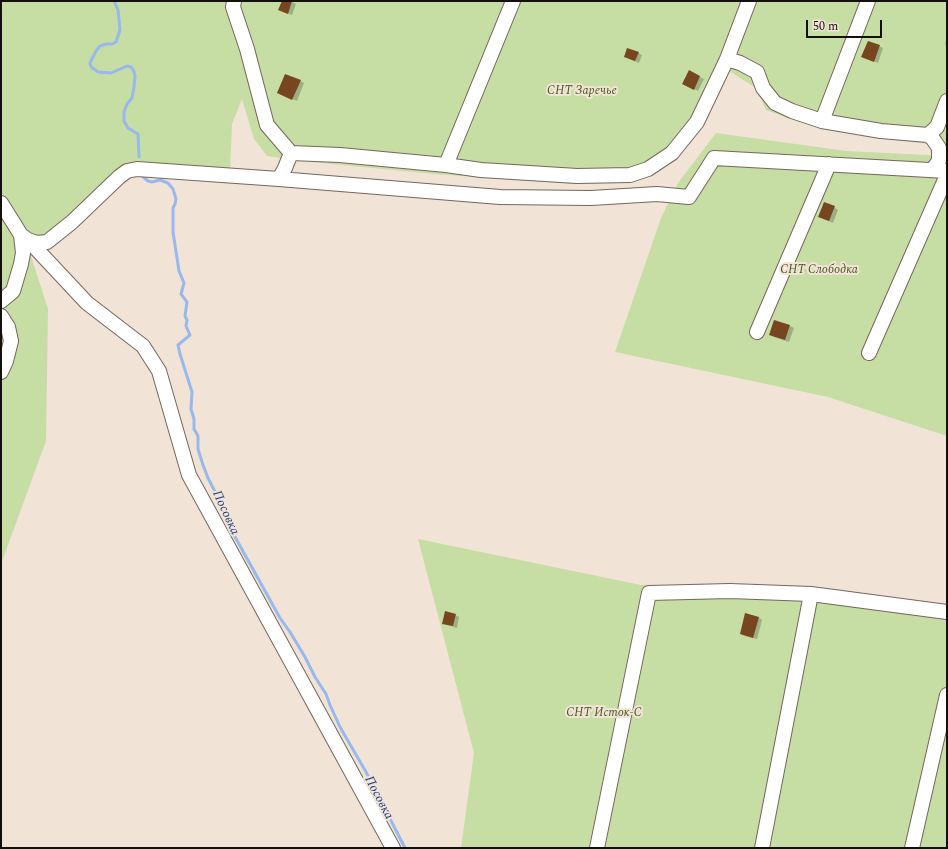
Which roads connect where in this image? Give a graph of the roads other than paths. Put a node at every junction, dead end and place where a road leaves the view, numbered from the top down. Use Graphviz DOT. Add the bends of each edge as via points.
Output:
graph roads {
  1 [pos="234,1"];
  2 [pos="513,1"];
  3 [pos="749,1"];
  4 [pos="868,1"];
  5 [pos="727,59"];
  6 [pos="947,101"];
  7 [pos="822,121"];
  8 [pos="928,135"];
  9 [pos="291,153"];
  10 [pos="829,164"];
  11 [pos="446,165"];
  12 [pos="932,170"];
  13 [pos="947,171"];
  14 [pos="947,175"];
  15 [pos="279,179"];
  16 [pos="1,203"];
  17 [pos="25,237"];
  18 [pos="1,301"];
  19 [pos="1,316"];
  20 [pos="757,332"];
  21 [pos="869,353"];
  22 [pos="1,372"];
  23 [pos="811,594"];
  24 [pos="947,612"];
  25 [pos="947,695"];
  26 [pos="393,848"];
  27 [pos="597,848"];
  28 [pos="762,848"];
  29 [pos="912,848"];
  1 -- 9 [label="street" via="233,7 268,125"];
  2 -- 11 [label="street"];
  3 -- 5 [label="street"];
  4 -- 7 [label="street"];
  5 -- 7 [label="street" via="740,62 757,72 763,88 775,103"];
  5 -- 11 [label="street" via="696,122 672,153 648,169 630,175 578,176 481,170"];
  6 -- 8 [label="street" via="937,127"];
  7 -- 8 [label="street" via="881,131"];
  8 -- 12 [label="street" via="939,148 939,161"];
  9 -- 11 [label="street"];
  9 -- 15 [label="street"];
  10 -- 12 [label="street"];
  10 -- 15 [label="street" via="714,158 689,197 658,194 591,198 500,197"];
  10 -- 20 [label="street"];
  12 -- 13 [label="street"];
  14 -- 21 [label="street"];
  15 -- 17 [label="street" via="137,169 127,171 47,242 37,243"];
  16 -- 17 [label="street"];
  17 -- 18 [label="street" via="13,291"];
  17 -- 26 [label="street" via="88,303 143,346 159,371 189,475"];
  19 -- 22 [label="street" via="8,327 11,341"];
  23 -- 24 [label="street"];
  23 -- 27 [label="street" via="730,591 649,593"];
  23 -- 28 [label="street"];
  25 -- 29 [label="street"];
}
